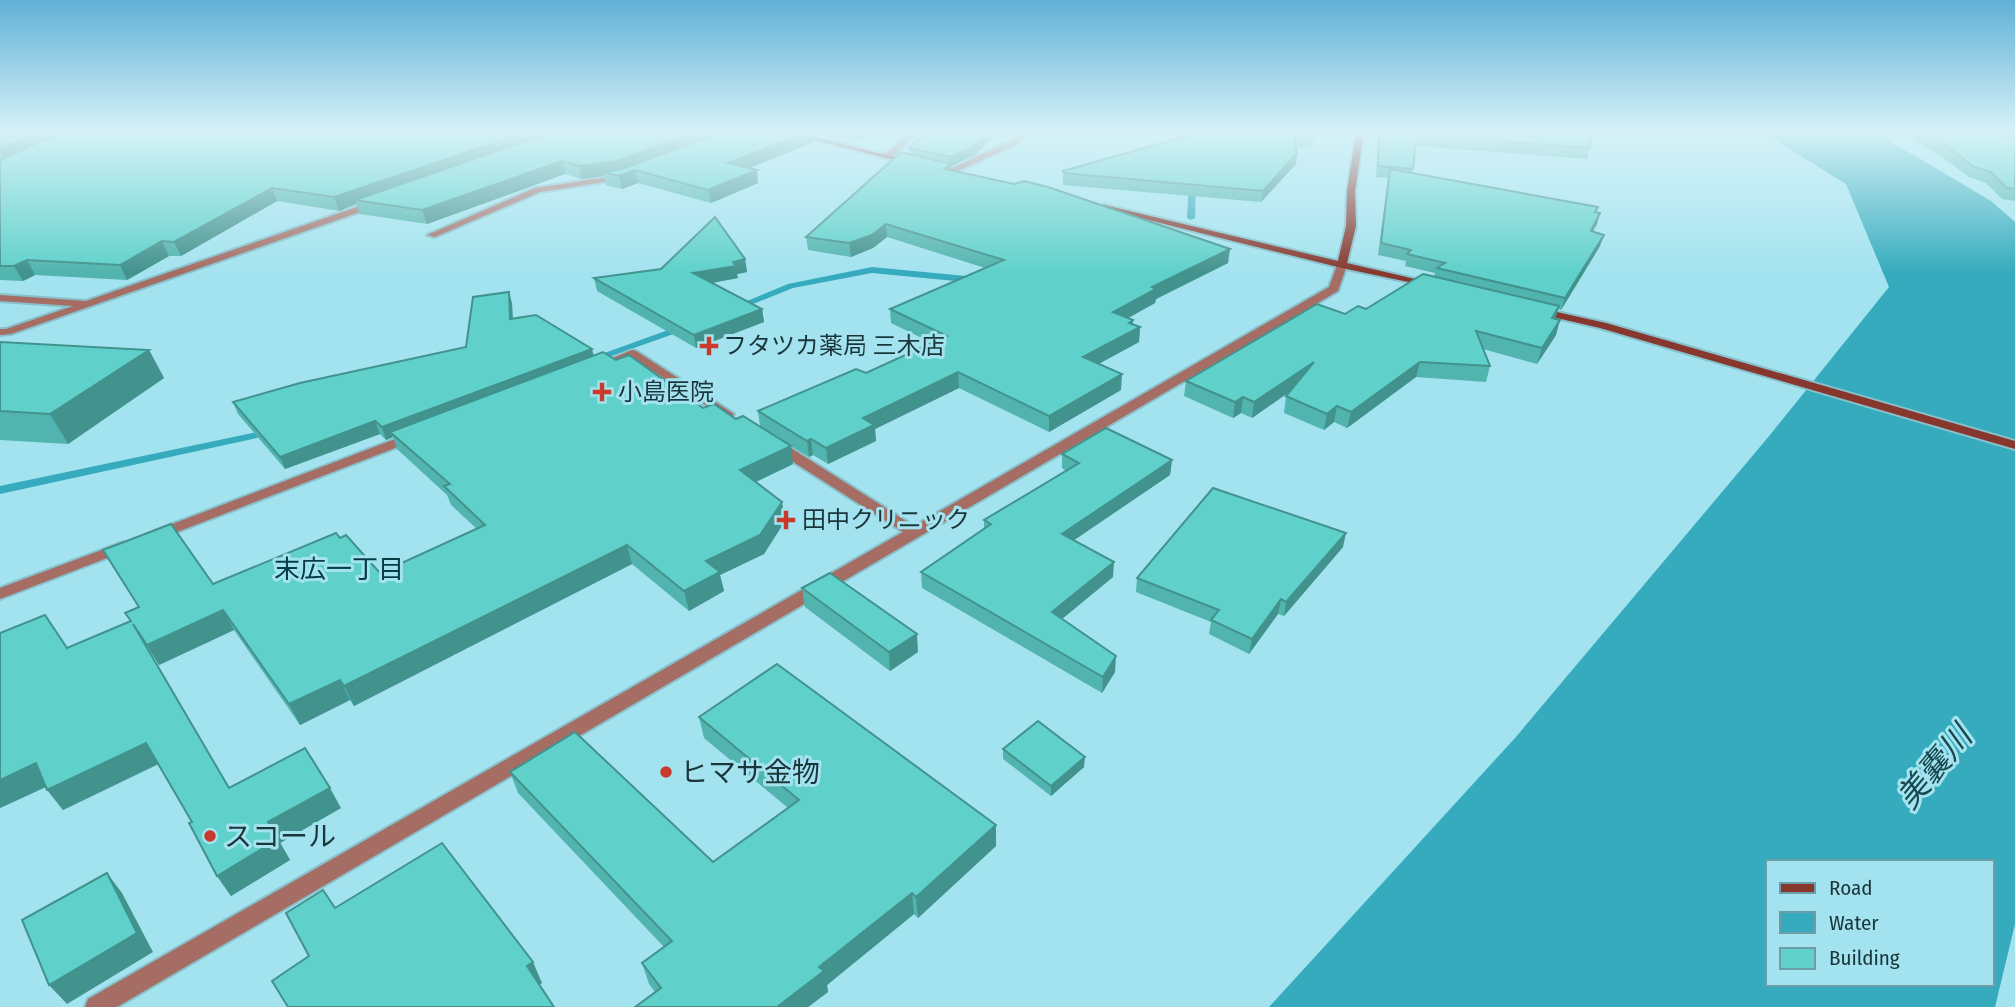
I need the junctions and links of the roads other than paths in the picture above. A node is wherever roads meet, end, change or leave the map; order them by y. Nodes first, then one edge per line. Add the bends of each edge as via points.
1 (600, 179) edge
2 (1353, 179) edge
3 (387, 200) edge
4 (1096, 206) edge
5 (432, 235) dead end
6 (1342, 265) junction
7 (1444, 289) edge
8 (0, 298) edge
9 (90, 303) junction
10 (1523, 307) edge
11 (0, 332) edge
12 (580, 373) edge
13 (738, 421) edge
14 (425, 432) edge
15 (762, 436) edge
16 (2015, 445) edge
17 (915, 533) junction
18 (0, 594) edge
19 (96, 1007) edge

1 - 5 street via 538,190
2 - 6 street via 1351,226
3 - 9 street
4 - 6 street
6 - 7 street
6 - 17 street via 1334,289
8 - 9 street
9 - 11 street
10 - 16 street via 1602,325
12 - 13 street via 632,353
14 - 18 street
15 - 17 street
17 - 19 street

